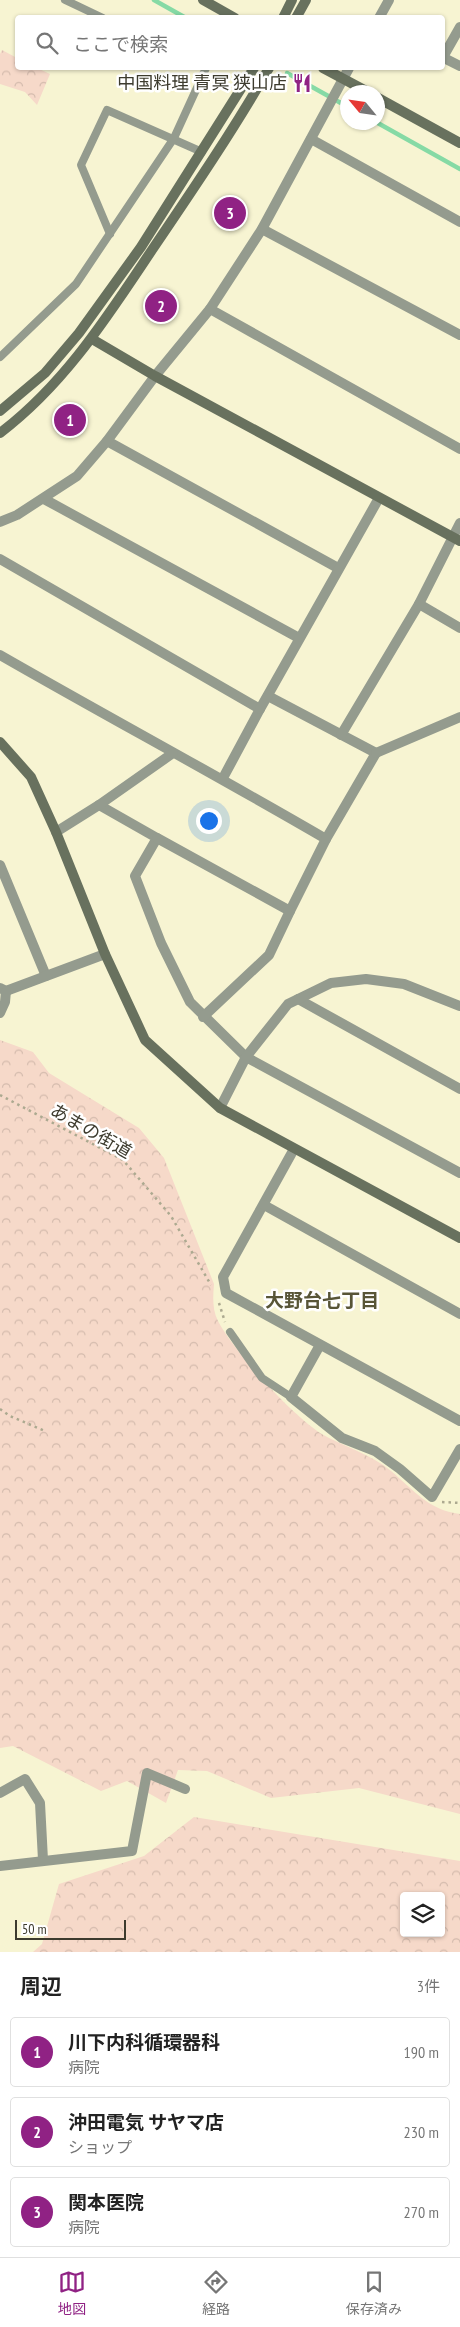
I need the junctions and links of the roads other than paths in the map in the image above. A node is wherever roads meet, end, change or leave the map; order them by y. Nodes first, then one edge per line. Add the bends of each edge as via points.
1 (65, 0) edge
2 (202, 0) edge
3 (292, 0) edge
4 (306, 0) edge
5 (389, 0) edge
6 (97, 15) edge
7 (229, 15) edge
8 (284, 15) edge
9 (298, 15) edge
10 (381, 15) edge
11 (460, 27) edge
12 (445, 53) edge
13 (445, 58) edge
14 (460, 66) edge
15 (205, 70) edge
16 (253, 70) edge
17 (268, 70) edge
18 (327, 70) edge
19 (348, 70) edge
20 (342, 78) junction
21 (355, 85) edge
22 (385, 102) edge
23 (174, 138) junction
24 (311, 139) junction
25 (460, 143) edge
26 (202, 152) junction
27 (460, 222) edge
28 (262, 229) junction
29 (110, 234) junction
30 (210, 309) junction
31 (460, 335) edge
32 (92, 339) junction
33 (0, 357) edge
34 (155, 376) junction
35 (0, 412) edge
36 (0, 433) edge
37 (107, 441) junction
38 (460, 449) edge
39 (379, 498) junction
40 (44, 499) junction
41 (0, 522) edge
42 (460, 523) edge
43 (456, 538) edge
44 (0, 559) edge
45 (338, 568) junction
46 (419, 604) junction
47 (460, 628) edge
48 (299, 638) junction
49 (0, 655) edge
50 (268, 696) junction
51 (260, 710) junction
52 (460, 717) edge
53 (341, 735) junction
54 (0, 742) edge
55 (173, 753) junction
56 (376, 753) junction
57 (223, 778) junction
58 (99, 805) junction
59 (56, 832) junction
60 (157, 838) junction
61 (326, 839) junction
62 (0, 865) edge
63 (5, 889) edge
64 (290, 911) junction
65 (105, 954) junction
66 (46, 976) junction
67 (3, 990) edge
68 (298, 999) junction
69 (460, 1006) edge
70 (0, 1012) edge
71 (203, 1017) junction
72 (246, 1057) junction
73 (460, 1089) edge
74 (220, 1108) junction
75 (294, 1149) junction
76 (460, 1173) edge
77 (264, 1205) junction
78 (460, 1238) edge
79 (460, 1314) edge
80 (230, 1332) road end
81 (320, 1345) junction
82 (291, 1397) junction
83 (460, 1422) edge
84 (460, 1449) edge
85 (185, 1789) dead end
86 (0, 1793) edge
87 (43, 1860) junction
88 (0, 1866) edge

1 - 6 lane
2 - 7 street
3 - 8 street
4 - 9 street
5 - 10 street
11 - 12 street
13 - 14 street
15 - 23 lane
16 - 26 street
17 - 32 street via 187,199
18 - 20 street
19 - 20 street
20 - 21 street
20 - 24 street
22 - 25 street
23 - 26 lane
23 - 29 lane
23 - 29 lane via 107,110 81,165
24 - 27 street
24 - 28 street
26 - 35 street via 79,333 44,373
28 - 30 street
28 - 31 street
29 - 33 lane via 76,284
30 - 34 street
30 - 38 street
32 - 34 street
32 - 36 street via 50,388
34 - 37 street
34 - 39 street
37 - 40 street via 76,476
37 - 45 street
39 - 43 street
39 - 45 street
40 - 41 street
40 - 48 street
42 - 43 street
43 - 46 street
44 - 51 street
45 - 48 street
46 - 47 street
46 - 53 street
48 - 50 street
49 - 55 street
50 - 51 street
50 - 53 street
51 - 57 street
52 - 56 street
53 - 56 street
54 - 59 street via 31,777
55 - 57 street
55 - 58 street
56 - 61 street
57 - 61 street
58 - 59 street
58 - 60 street
59 - 65 street
60 - 64 street
60 - 71 street via 135,876 165,951 190,1002
61 - 64 street
62 - 63 street
63 - 66 street
64 - 71 street via 269,955
65 - 66 street
65 - 74 street via 145,1040
66 - 67 street
67 - 70 street via 5,1002
68 - 69 street via 331,983 366,979 404,984
68 - 72 street via 288,1004
68 - 73 street
71 - 72 street
72 - 74 street
72 - 76 street
74 - 75 street
75 - 77 street
75 - 78 street
77 - 79 street
77 - 81 street via 223,1277 226,1293
80 - 82 lane via 262,1378
81 - 82 street
81 - 83 street
82 - 84 street via 342,1438 375,1451 432,1497
85 - 87 street via 147,1773 132,1851
86 - 87 street via 25,1778 40,1803
87 - 88 street

